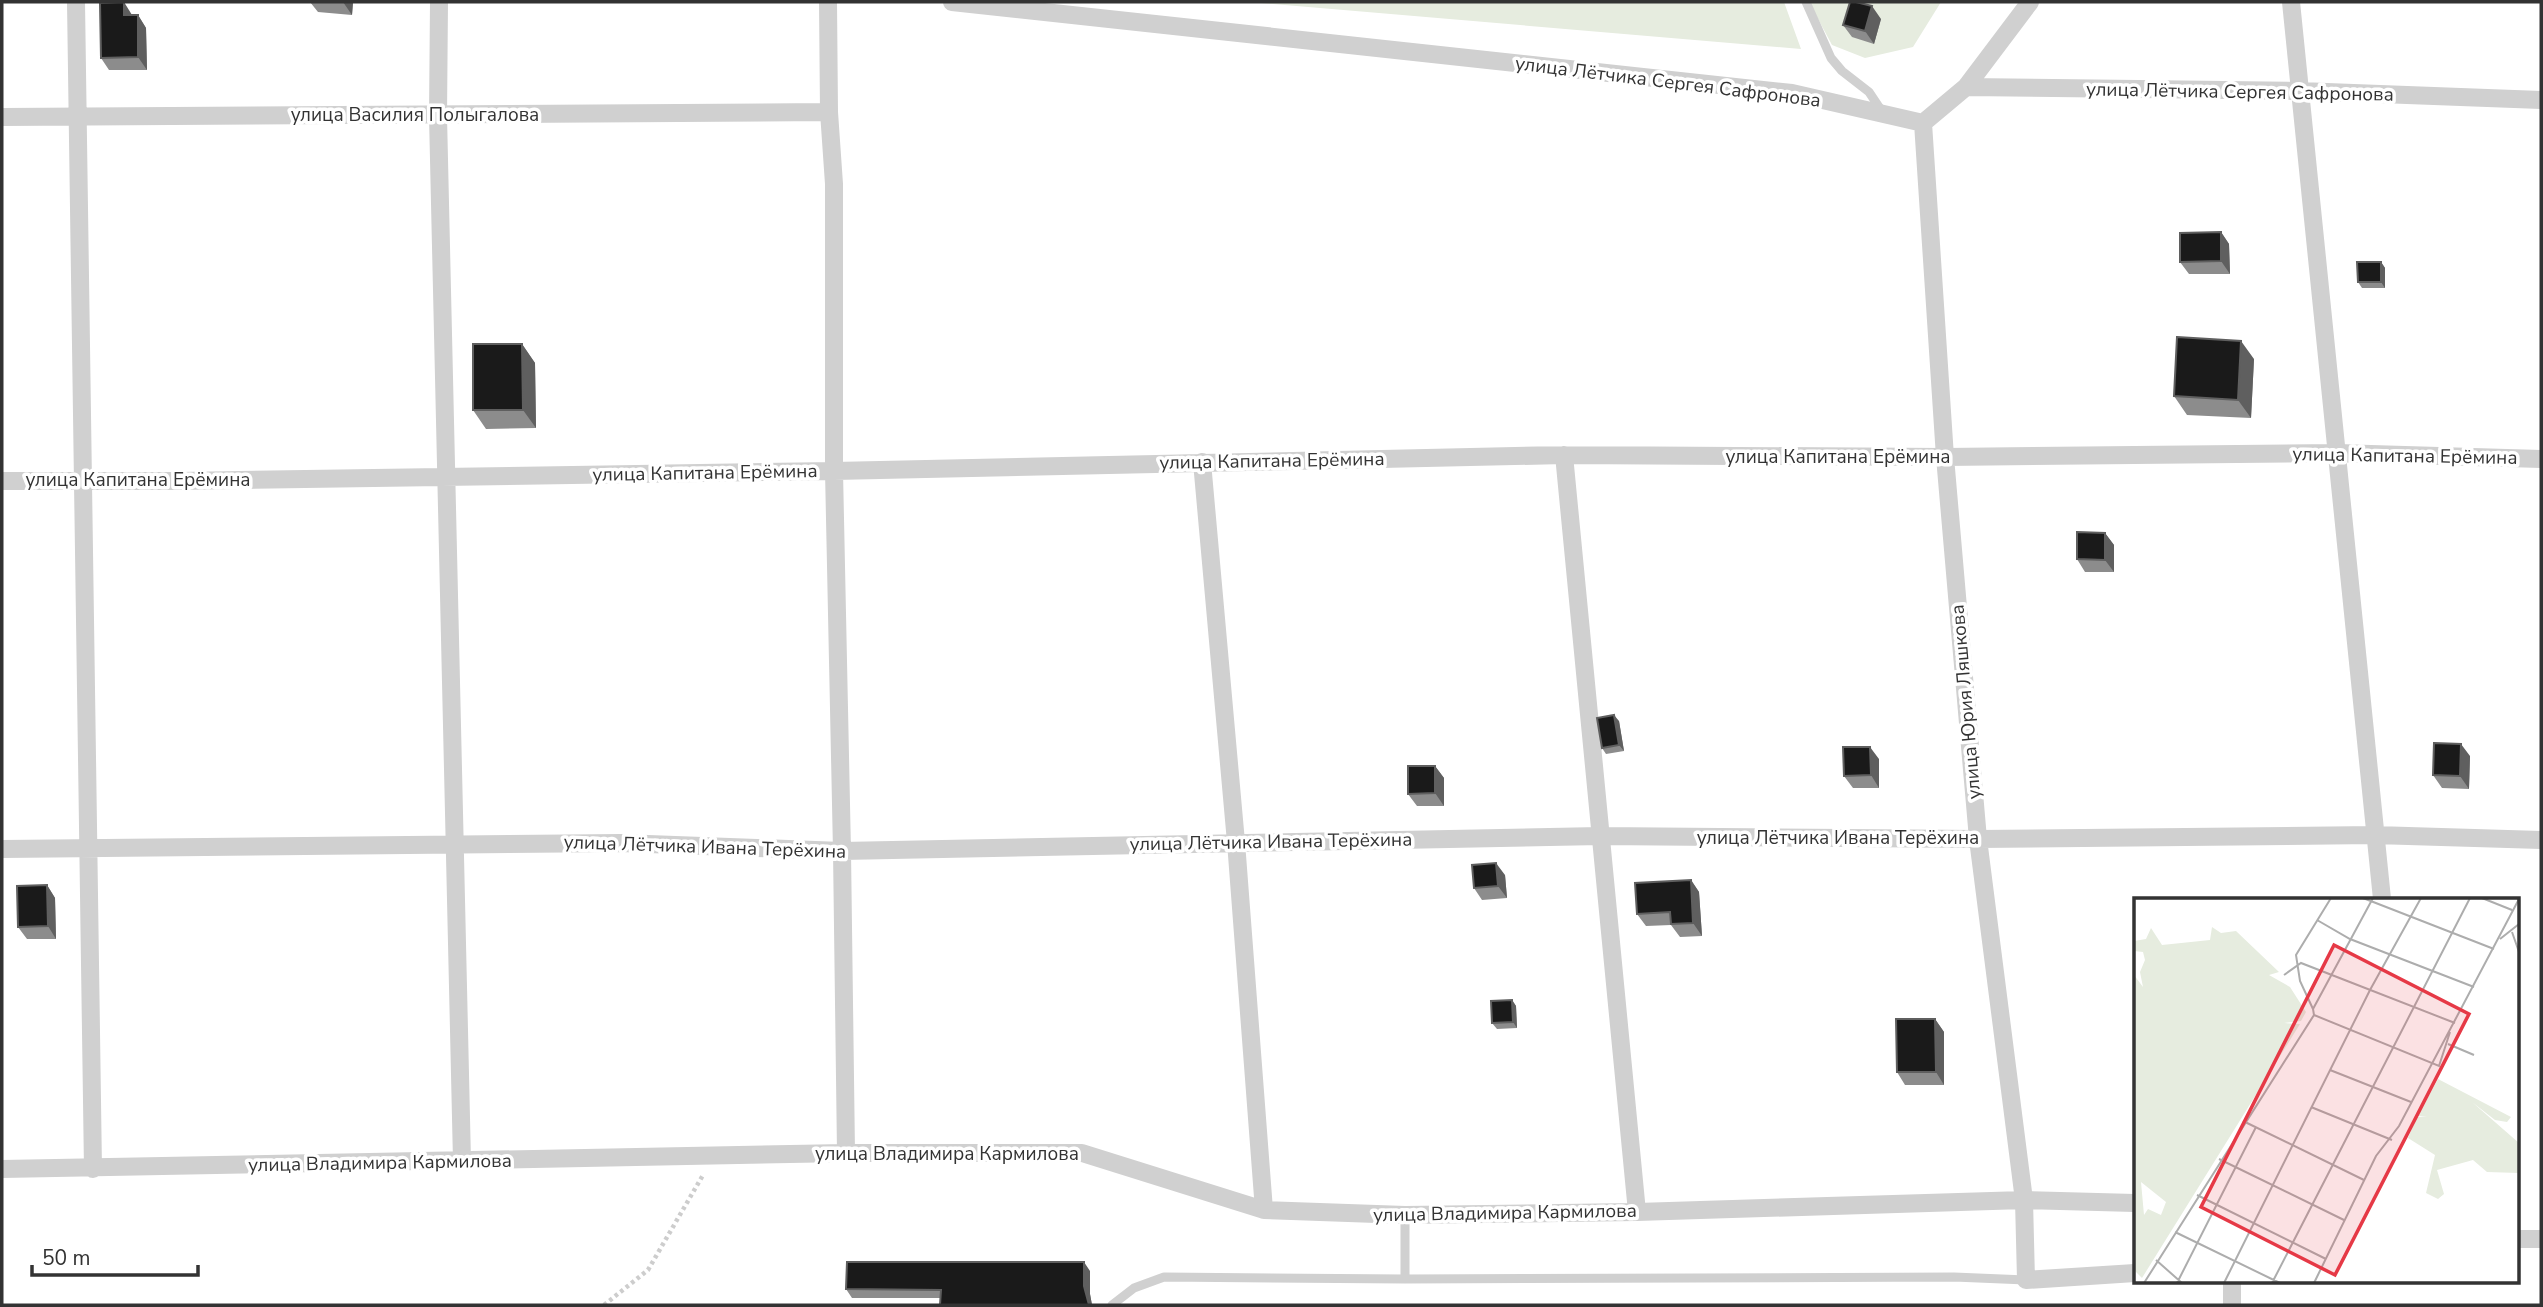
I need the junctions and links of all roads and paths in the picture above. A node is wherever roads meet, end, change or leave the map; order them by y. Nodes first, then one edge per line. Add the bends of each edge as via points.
1 (76, 2) edge
2 (439, 2) edge
3 (828, 2) edge
4 (952, 2) edge
5 (1805, 2) edge
6 (2030, 2) edge
7 (2291, 2) edge
8 (1966, 87) junction
9 (2300, 91) junction
10 (2541, 100) edge
11 (829, 112) junction
12 (1884, 114) junction
13 (438, 116) junction
14 (2, 117) edge
15 (76, 117) junction
16 (1923, 123) junction
17 (2337, 453) junction
18 (1564, 455) junction
19 (1945, 457) junction
20 (2541, 459) edge
21 (1202, 462) junction
22 (834, 471) junction
23 (447, 477) junction
24 (2, 481) edge
25 (82, 481) junction
26 (2375, 835) junction
27 (1600, 836) junction
28 (1978, 839) junction
29 (2541, 840) edge
30 (1236, 842) junction
31 (455, 843) junction
32 (88, 847) junction
33 (2, 849) edge
34 (842, 851) junction
35 (2382, 898) edge
36 (846, 1153) junction
37 (714, 1156) junction
38 (462, 1161) junction
39 (93, 1169) junction
40 (2, 1170) edge
41 (2024, 1200) junction
42 (2134, 1203) edge
43 (1264, 1210) junction
44 (1637, 1212) junction
45 (1405, 1215) junction
46 (2518, 1239) edge
47 (2541, 1240) edge
48 (2134, 1273) edge
49 (1405, 1279) junction
50 (2026, 1280) junction
51 (2232, 1282) edge
52 (604, 1305) edge
53 (1112, 1305) edge
54 (2232, 1305) edge

1 - 15 street
2 - 13 street
3 - 11 street
4 - 12 street, улица Лётчика Сергея Сафронова via 1792,93
5 - 12 lane via 1830,58 1869,92
6 - 8 street
7 - 9 street
8 - 9 street, улица Лётчика Сергея Сафронова
8 - 16 street
9 - 10 street, улица Лётчика Сергея Сафронова
9 - 17 street
11 - 13 street, улица Василия Полыгалова
11 - 22 street via 834,184
12 - 16 street, улица Лётчика Сергея Сафронова
13 - 15 street, улица Василия Полыгалова
13 - 23 street
14 - 15 street, улица Василия Полыгалова
15 - 25 street
16 - 19 street, улица Юрия Ляшкова
17 - 19 street, улица Капитана Ерёмина
17 - 20 street, улица Капитана Ерёмина
17 - 26 street
18 - 19 street, улица Капитана Ерёмина
18 - 21 street, улица Капитана Ерёмина
18 - 27 street
19 - 28 street, улица Юрия Ляшкова
21 - 22 street, улица Капитана Ерёмина
21 - 30 street
22 - 23 street, улица Капитана Ерёмина
22 - 34 street
23 - 25 street, улица Капитана Ерёмина
23 - 31 street
24 - 25 street, улица Капитана Ерёмина
25 - 32 street
26 - 28 street, улица Лётчика Ивана Терёхина
26 - 29 street, улица Лётчика Ивана Терёхина
26 - 35 street
27 - 28 street, улица Лётчика Ивана Терёхина
27 - 30 street, улица Лётчика Ивана Терёхина
27 - 44 street
28 - 41 street, улица Юрия Ляшкова
30 - 34 street, улица Лётчика Ивана Терёхина
30 - 43 street
31 - 32 street, улица Лётчика Ивана Терёхина
31 - 34 street, улица Лётчика Ивана Терёхина
31 - 38 street
32 - 33 street, улица Лётчика Ивана Терёхина
32 - 39 street
34 - 36 street
36 - 37 street, улица Владимира Кармилова
36 - 43 street, улица Владимира Кармилова via 1082,1153
37 - 38 street, улица Владимира Кармилова
37 - 52 path via 648,1270
38 - 39 street, улица Владимира Кармилова
39 - 40 street, улица Владимира Кармилова
41 - 42 street, улица Владимира Кармилова
41 - 44 street, улица Владимира Кармилова
41 - 50 street, улица Юрия Ляшкова
43 - 45 street, улица Владимира Кармилова
44 - 45 street, улица Владимира Кармилова
45 - 49 lane
46 - 47 street
48 - 50 street
49 - 50 lane
49 - 53 lane via 1164,1277 1134,1288
51 - 54 street

